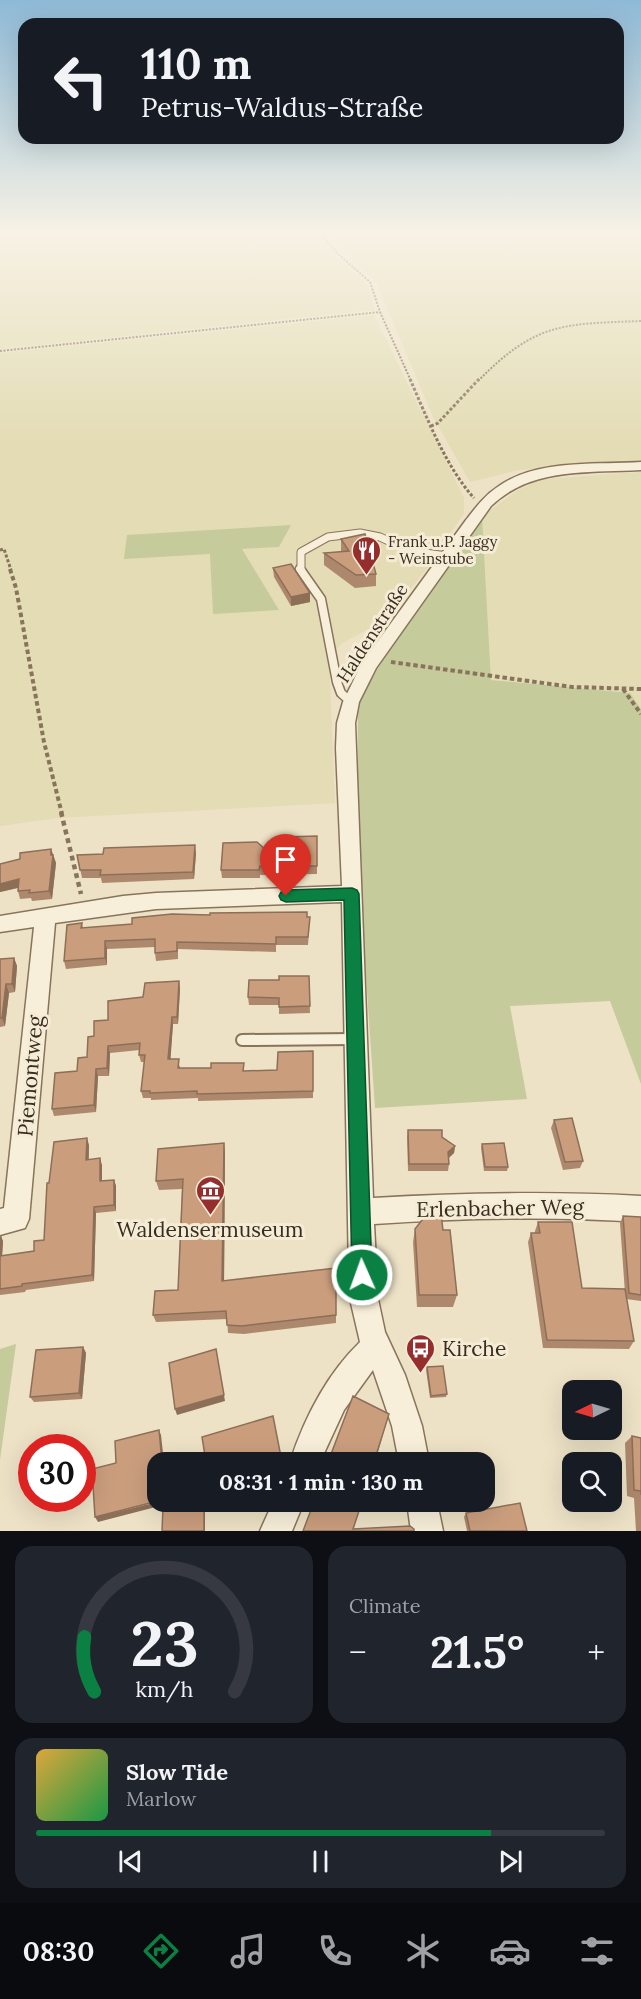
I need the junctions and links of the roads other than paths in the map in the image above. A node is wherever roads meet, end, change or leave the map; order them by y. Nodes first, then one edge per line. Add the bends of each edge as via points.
1 (641, 466) edge
2 (447, 556) junction
3 (351, 702) junction
4 (352, 894) junction
5 (45, 916) junction
6 (0, 924) edge
7 (354, 1039) junction
8 (242, 1040) dead end
9 (641, 1209) edge
10 (359, 1212) junction
11 (0, 1222) edge
12 (376, 1347) junction
13 (309, 1452) edge
14 (412, 1452) edge
15 (285, 1512) edge
16 (424, 1512) edge
17 (276, 1531) edge
18 (427, 1531) edge

1 - 2 street, Haldenstraße via 526,478 499,491
2 - 3 street, Haldenstraße via 358,684
2 - 3 lane via 409,551 364,534 331,536 301,552 300,568 321,599 340,693
3 - 4 street, Haldenstraße via 345,748
4 - 5 street via 156,901
4 - 7 street, Haldenstraße
5 - 6 street
5 - 11 street, Piemontweg via 16,1219
7 - 8 lane
7 - 10 street, Haldenstraße
9 - 10 street, Erlenbacher Weg via 471,1204
10 - 12 street, Haldenstraße via 364,1299
12 - 13 street via 342,1382
12 - 14 street, Haldenstraße via 391,1374
15 - 17 street
16 - 18 street

